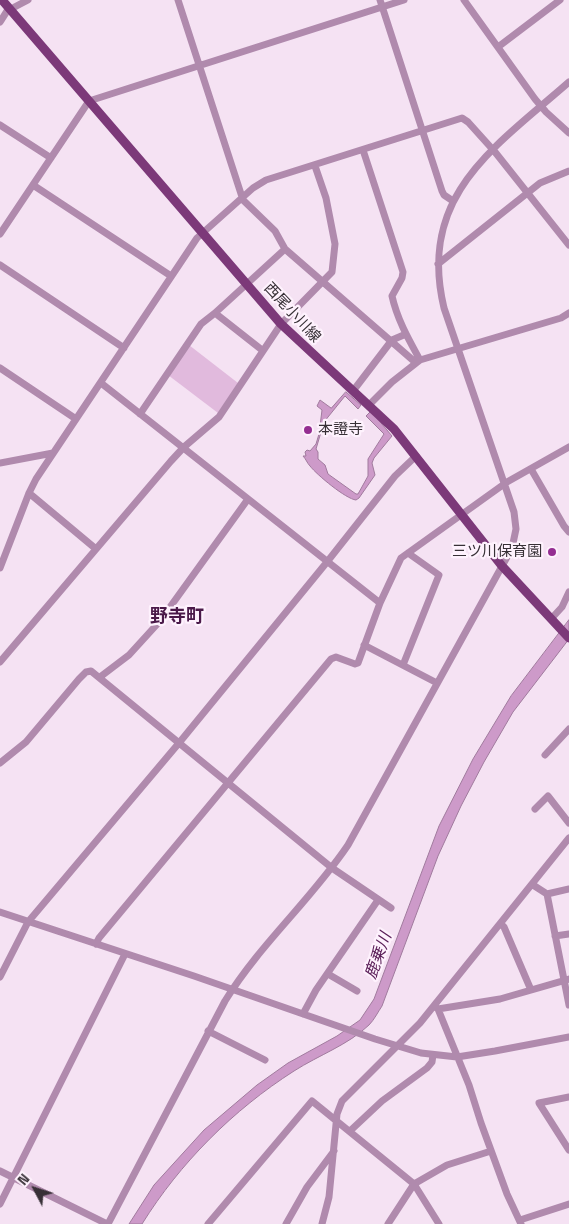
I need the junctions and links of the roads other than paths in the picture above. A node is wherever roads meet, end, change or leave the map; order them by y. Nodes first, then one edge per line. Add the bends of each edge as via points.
1 (2, 0) edge
2 (28, 0) edge
3 (178, 0) edge
4 (404, 0) edge
5 (464, 0) edge
6 (560, 0) edge
7 (381, 4) edge
8 (10, 10) junction
9 (0, 22) edge
10 (498, 47) junction
11 (198, 65) junction
12 (569, 82) edge
13 (89, 101) junction
14 (541, 107) junction
15 (0, 125) edge
16 (422, 131) junction
17 (569, 134) edge
18 (363, 150) junction
19 (492, 150) junction
20 (51, 158) junction
21 (315, 166) junction
22 (569, 171) edge
23 (33, 185) junction
24 (528, 192) junction
25 (242, 198) junction
26 (453, 201) junction
27 (202, 232) junction
28 (0, 234) edge
29 (569, 245) edge
30 (285, 249) junction
31 (438, 264) junction
32 (0, 265) edge
33 (171, 276) junction
34 (324, 282) junction
35 (246, 284) junction
36 (215, 313) junction
37 (569, 313) edge
38 (281, 324) junction
39 (406, 334) junction
40 (392, 340) junction
41 (124, 348) junction
42 (458, 349) junction
43 (262, 350) junction
44 (418, 361) junction
45 (0, 368) edge
46 (101, 382) junction
47 (353, 391) junction
48 (369, 405) junction
49 (140, 414) junction
50 (76, 419) junction
51 (184, 447) junction
52 (569, 447) edge
53 (53, 453) junction
54 (416, 456) junction
55 (0, 462) edge
56 (531, 469) junction
57 (503, 484) junction
58 (29, 493) junction
59 (248, 499) junction
60 (461, 515) junction
61 (569, 532) edge
62 (96, 549) junction
63 (408, 552) junction
64 (327, 562) junction
65 (502, 566) junction
66 (0, 568) edge
67 (569, 592) edge
68 (380, 603) junction
69 (552, 620) junction
70 (569, 638) edge
71 (364, 645) junction
72 (0, 662) edge
73 (403, 665) junction
74 (100, 677) junction
75 (437, 683) junction
76 (569, 729) edge
77 (178, 743) junction
78 (545, 754) dead end
79 (0, 763) edge
80 (229, 784) junction
81 (535, 809) dead end
82 (569, 823) edge
83 (569, 838) edge
84 (332, 868) junction
85 (533, 885) junction
86 (569, 889) edge
87 (547, 894) junction
88 (378, 900) junction
89 (391, 908) dead end
90 (0, 912) edge
91 (28, 922) junction
92 (501, 924) junction
93 (569, 934) edge
94 (555, 936) junction
95 (96, 944) junction
96 (125, 954) junction
97 (328, 974) junction
98 (0, 977) edge
99 (567, 980) edge
100 (232, 990) junction
101 (531, 990) junction
102 (357, 991) dead end
103 (569, 1005) edge
104 (436, 1008) junction
105 (303, 1014) junction
106 (208, 1031) junction
107 (569, 1037) edge
108 (398, 1046) junction
109 (433, 1055) junction
110 (457, 1057) junction
111 (265, 1060) dead end
112 (569, 1097) edge
113 (336, 1119) junction
114 (350, 1131) junction
115 (569, 1150) edge
116 (334, 1151) junction
117 (491, 1151) junction
118 (0, 1171) edge
119 (13, 1177) junction
120 (414, 1184) junction
121 (0, 1204) edge
122 (569, 1204) edge
123 (521, 1222) edge
124 (107, 1224) edge
125 (208, 1224) edge
126 (286, 1224) edge
127 (322, 1224) edge
128 (388, 1224) edge
129 (439, 1224) edge

1 - 8 main road, 西尾小川線
2 - 8 street
3 - 11 street
4 - 7 street
5 - 10 street
6 - 10 street
7 - 11 street
7 - 16 street
8 - 9 street
8 - 13 main road, 西尾小川線
10 - 14 street
11 - 13 street
11 - 25 street
12 - 14 street
13 - 20 street
13 - 27 main road, 西尾小川線
14 - 17 street
14 - 19 street
15 - 20 street
16 - 18 street
16 - 19 street via 462,118
16 - 26 street via 442,191
18 - 21 street
18 - 39 street via 403,272 392,296
19 - 24 street
19 - 26 street via 467,178
20 - 23 street
21 - 25 street via 261,182
21 - 34 street via 326,198 335,244 332,272
22 - 24 street via 540,183
23 - 28 street
23 - 33 street
24 - 29 street
24 - 31 street
25 - 27 street
25 - 30 street via 275,231
26 - 31 street via 441,237
27 - 33 street
27 - 35 main road, 西尾小川線
30 - 34 street
30 - 35 street
31 - 42 street via 440,292
32 - 41 street
33 - 41 street
34 - 38 street
34 - 40 street
35 - 36 street
35 - 38 main road, 西尾小川線
36 - 43 street
36 - 49 street via 200,324
37 - 42 street
38 - 43 street
38 - 47 main road, 西尾小川線
39 - 40 street
39 - 44 street
40 - 44 street
40 - 47 street
41 - 46 street
42 - 44 street
42 - 57 street
43 - 51 street via 219,417
44 - 48 street
45 - 50 street
46 - 49 street
46 - 50 street
47 - 48 main road, 西尾小川線
48 - 54 main road, 西尾小川線
49 - 51 street
50 - 53 street
51 - 59 street
51 - 62 street
52 - 56 street
53 - 55 street
53 - 58 street
54 - 60 main road, 西尾小川線
54 - 64 street via 395,476
56 - 57 street
56 - 61 street
57 - 60 street
57 - 65 street via 512,506 516,529 512,548
58 - 62 street
58 - 66 street
59 - 64 street
59 - 74 street via 160,621 129,655
60 - 63 street
60 - 65 main road, 西尾小川線
62 - 72 street
63 - 68 street via 400,560
63 - 73 street via 440,575
64 - 68 street
64 - 77 street
65 - 69 main road, 西尾小川線
65 - 75 street
67 - 69 street
68 - 71 street
69 - 70 main road, 西尾小川線
71 - 73 street
71 - 80 street via 357,664 336,657 331,659
73 - 75 street
74 - 77 street
74 - 79 street via 91,671 86,672 26,742
75 - 84 street via 356,832
76 - 78 street
77 - 80 street
77 - 91 street
80 - 84 street
80 - 95 street
81 - 82 street via 548,796
83 - 85 street
84 - 88 street
84 - 100 street
85 - 87 street
85 - 92 street
86 - 87 street
87 - 94 street
88 - 89 street
88 - 97 street
90 - 91 street
91 - 95 street
91 - 98 street
92 - 101 street
92 - 104 street
93 - 94 street
94 - 99 street
95 - 96 street
96 - 100 street
96 - 119 street
97 - 102 street
97 - 105 street
99 - 101 street
99 - 103 street
100 - 105 street
100 - 106 street
101 - 104 street via 492,1000
104 - 108 street
104 - 110 street
105 - 108 street
106 - 111 street
106 - 124 street
107 - 110 street
108 - 109 street
108 - 113 street via 342,1101
109 - 110 street
109 - 114 street via 427,1068 382,1101
110 - 117 street
112 - 115 street via 539,1103
113 - 114 street
113 - 116 street
113 - 125 street via 312,1100
114 - 120 street
116 - 126 street
116 - 127 street via 329,1197
117 - 120 street via 446,1165
117 - 123 street
118 - 119 street
119 - 121 street
119 - 124 street
120 - 128 street
120 - 129 street
122 - 123 street

